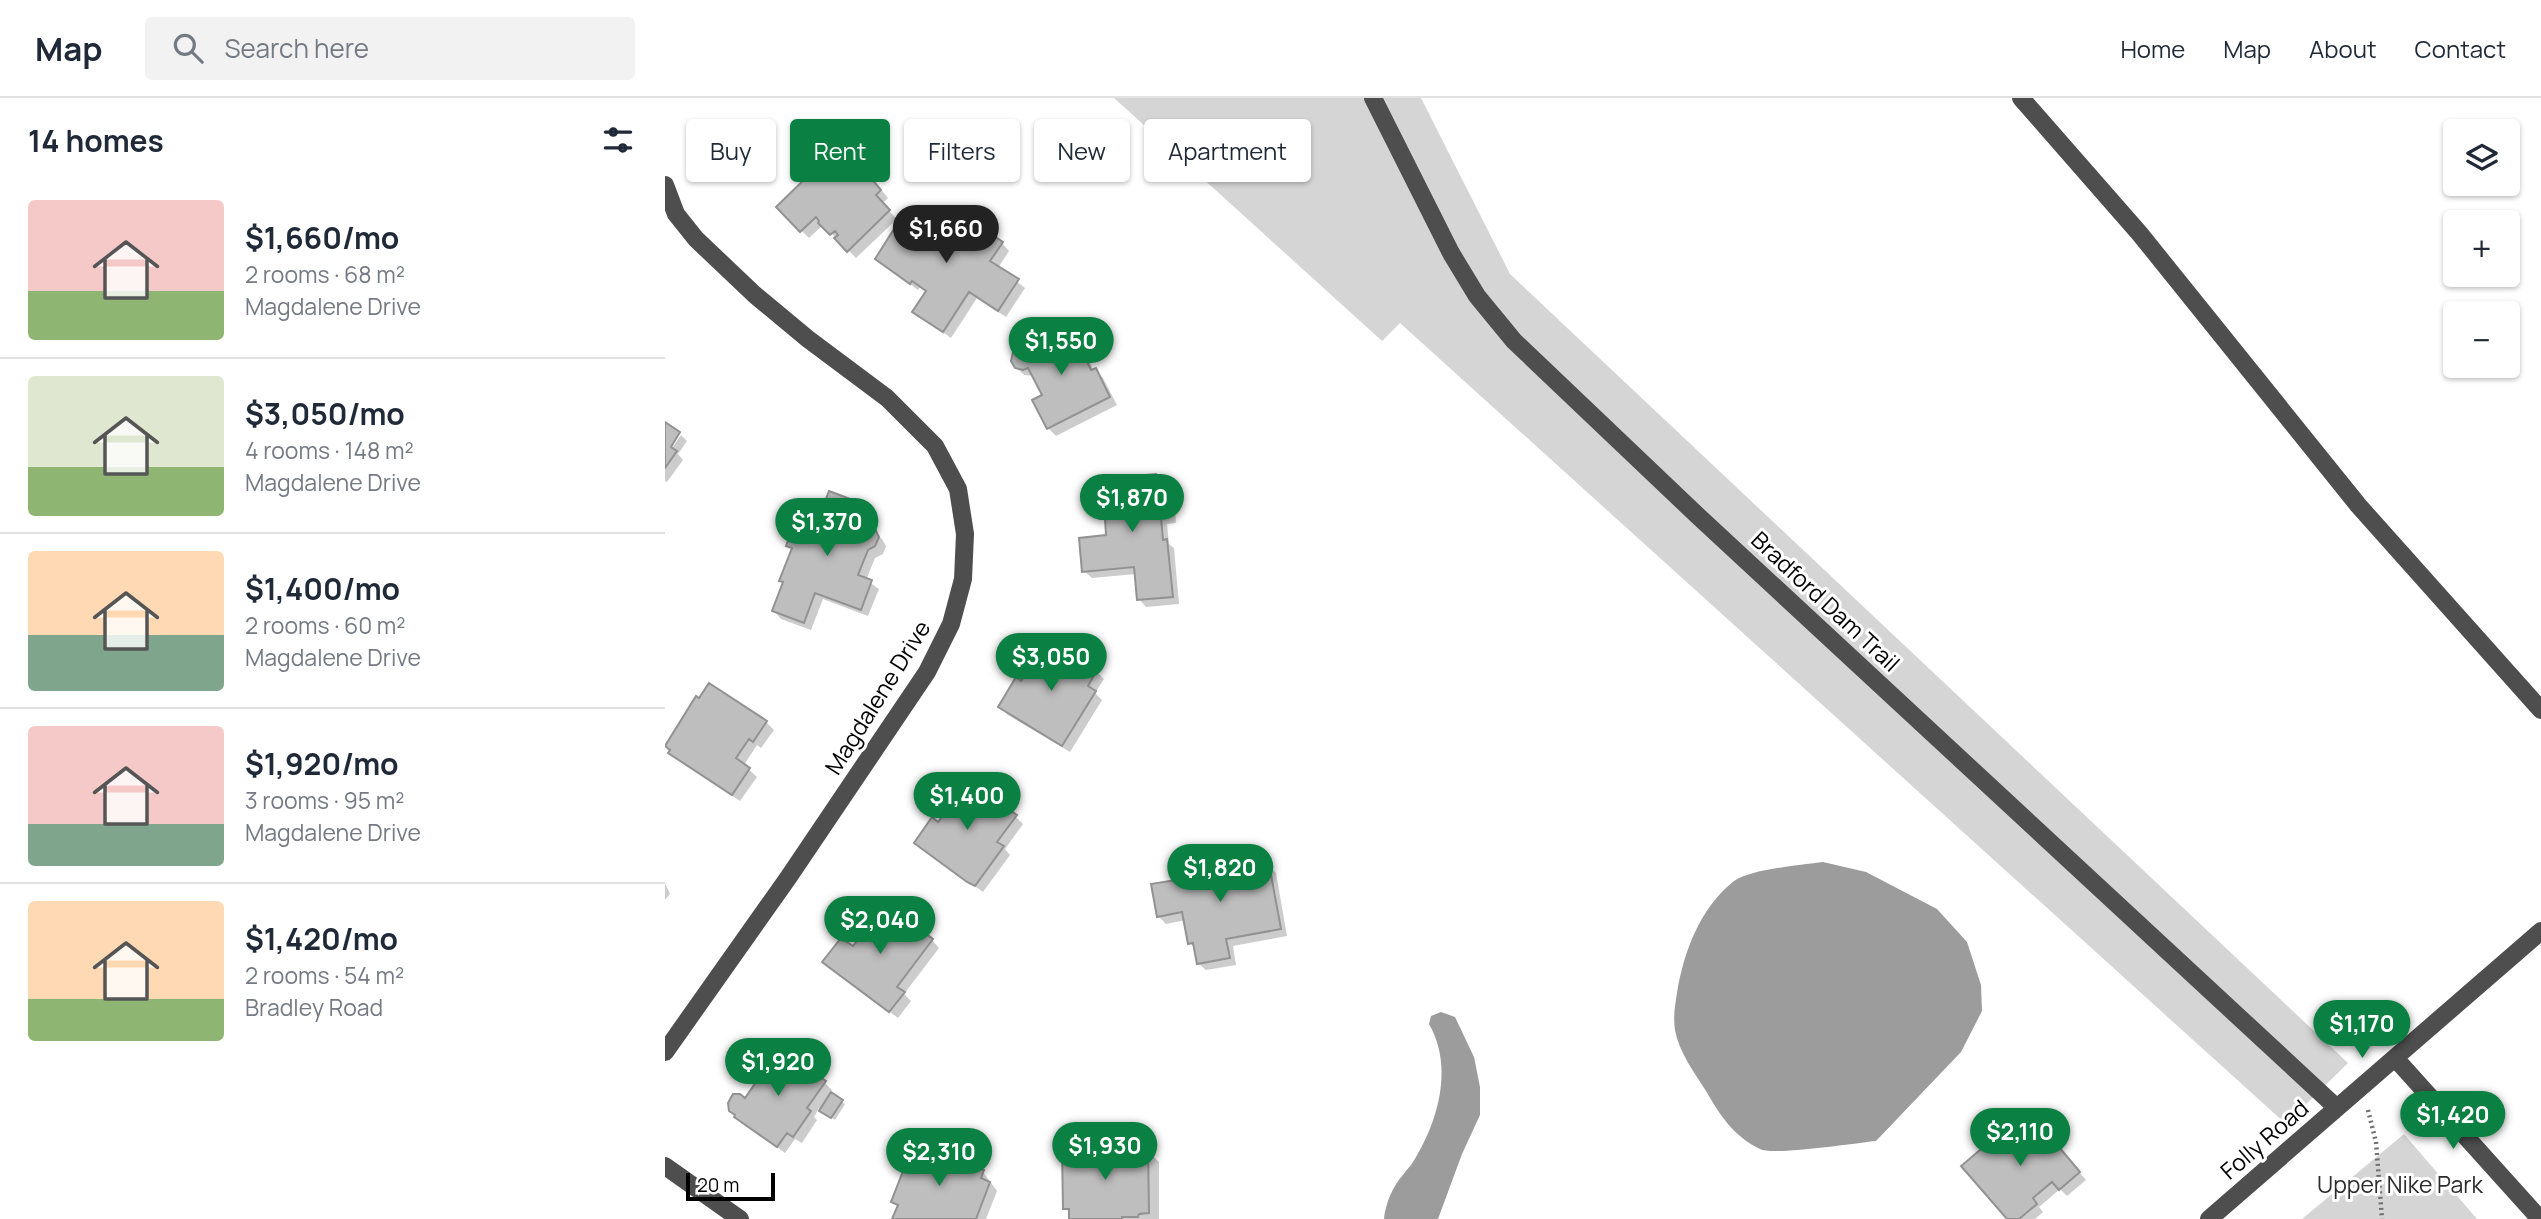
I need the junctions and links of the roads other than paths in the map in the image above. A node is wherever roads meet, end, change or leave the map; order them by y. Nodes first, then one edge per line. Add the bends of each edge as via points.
1 (1373, 98) edge
2 (2021, 98) edge
3 (665, 186) edge
4 (670, 218) edge
5 (2541, 710) edge
6 (2541, 931) edge
7 (665, 1052) edge
8 (2395, 1058) junction
9 (2337, 1108) junction
10 (665, 1166) edge
11 (740, 1219) edge
12 (2209, 1219) edge
13 (2540, 1219) edge

1 - 9 street, Bradford Dam Trail via 1451,253 1477,296 1514,341
2 - 5 street via 2140,234 2358,505
3 - 4 street, Magdalene Drive
4 - 7 street, Magdalene Drive via 808,339 887,398 935,446 958,489 965,534 963,579 951,624 927,671
6 - 8 street, Folly Road
8 - 9 street, Folly Road
8 - 13 street
9 - 12 street, Folly Road
10 - 11 street

